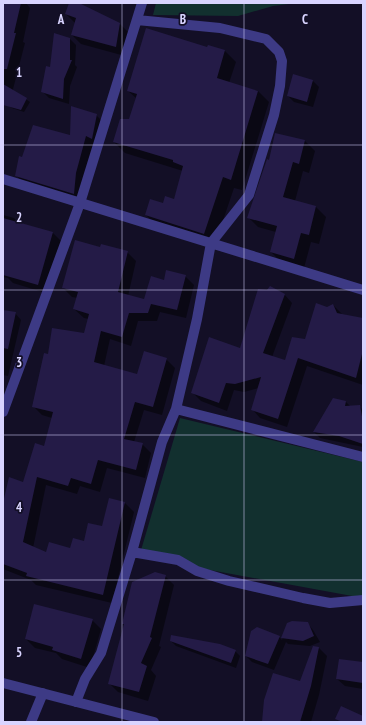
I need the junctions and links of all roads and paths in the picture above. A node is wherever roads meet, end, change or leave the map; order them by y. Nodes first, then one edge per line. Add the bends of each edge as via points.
1 (142, 3) edge
2 (137, 20) junction
3 (4, 178) edge
4 (80, 203) junction
5 (210, 243) junction
6 (363, 290) edge
7 (176, 409) junction
8 (3, 412) edge
9 (363, 457) edge
10 (132, 552) junction
11 (363, 600) edge
12 (3, 683) edge
13 (43, 693) junction
14 (76, 702) junction
15 (31, 722) edge
16 (154, 722) edge

1 - 2 street
2 - 4 street
2 - 5 street via 220,28 266,39 279,52 282,61 274,115 249,194
3 - 4 street
4 - 5 street
4 - 8 street
5 - 6 street
5 - 7 street via 197,320
7 - 9 street
7 - 10 street via 162,442
10 - 11 street via 178,560 197,571 229,581 303,598 330,603
10 - 14 street via 101,653 85,679
12 - 13 street
13 - 14 street
13 - 15 street
14 - 16 street

